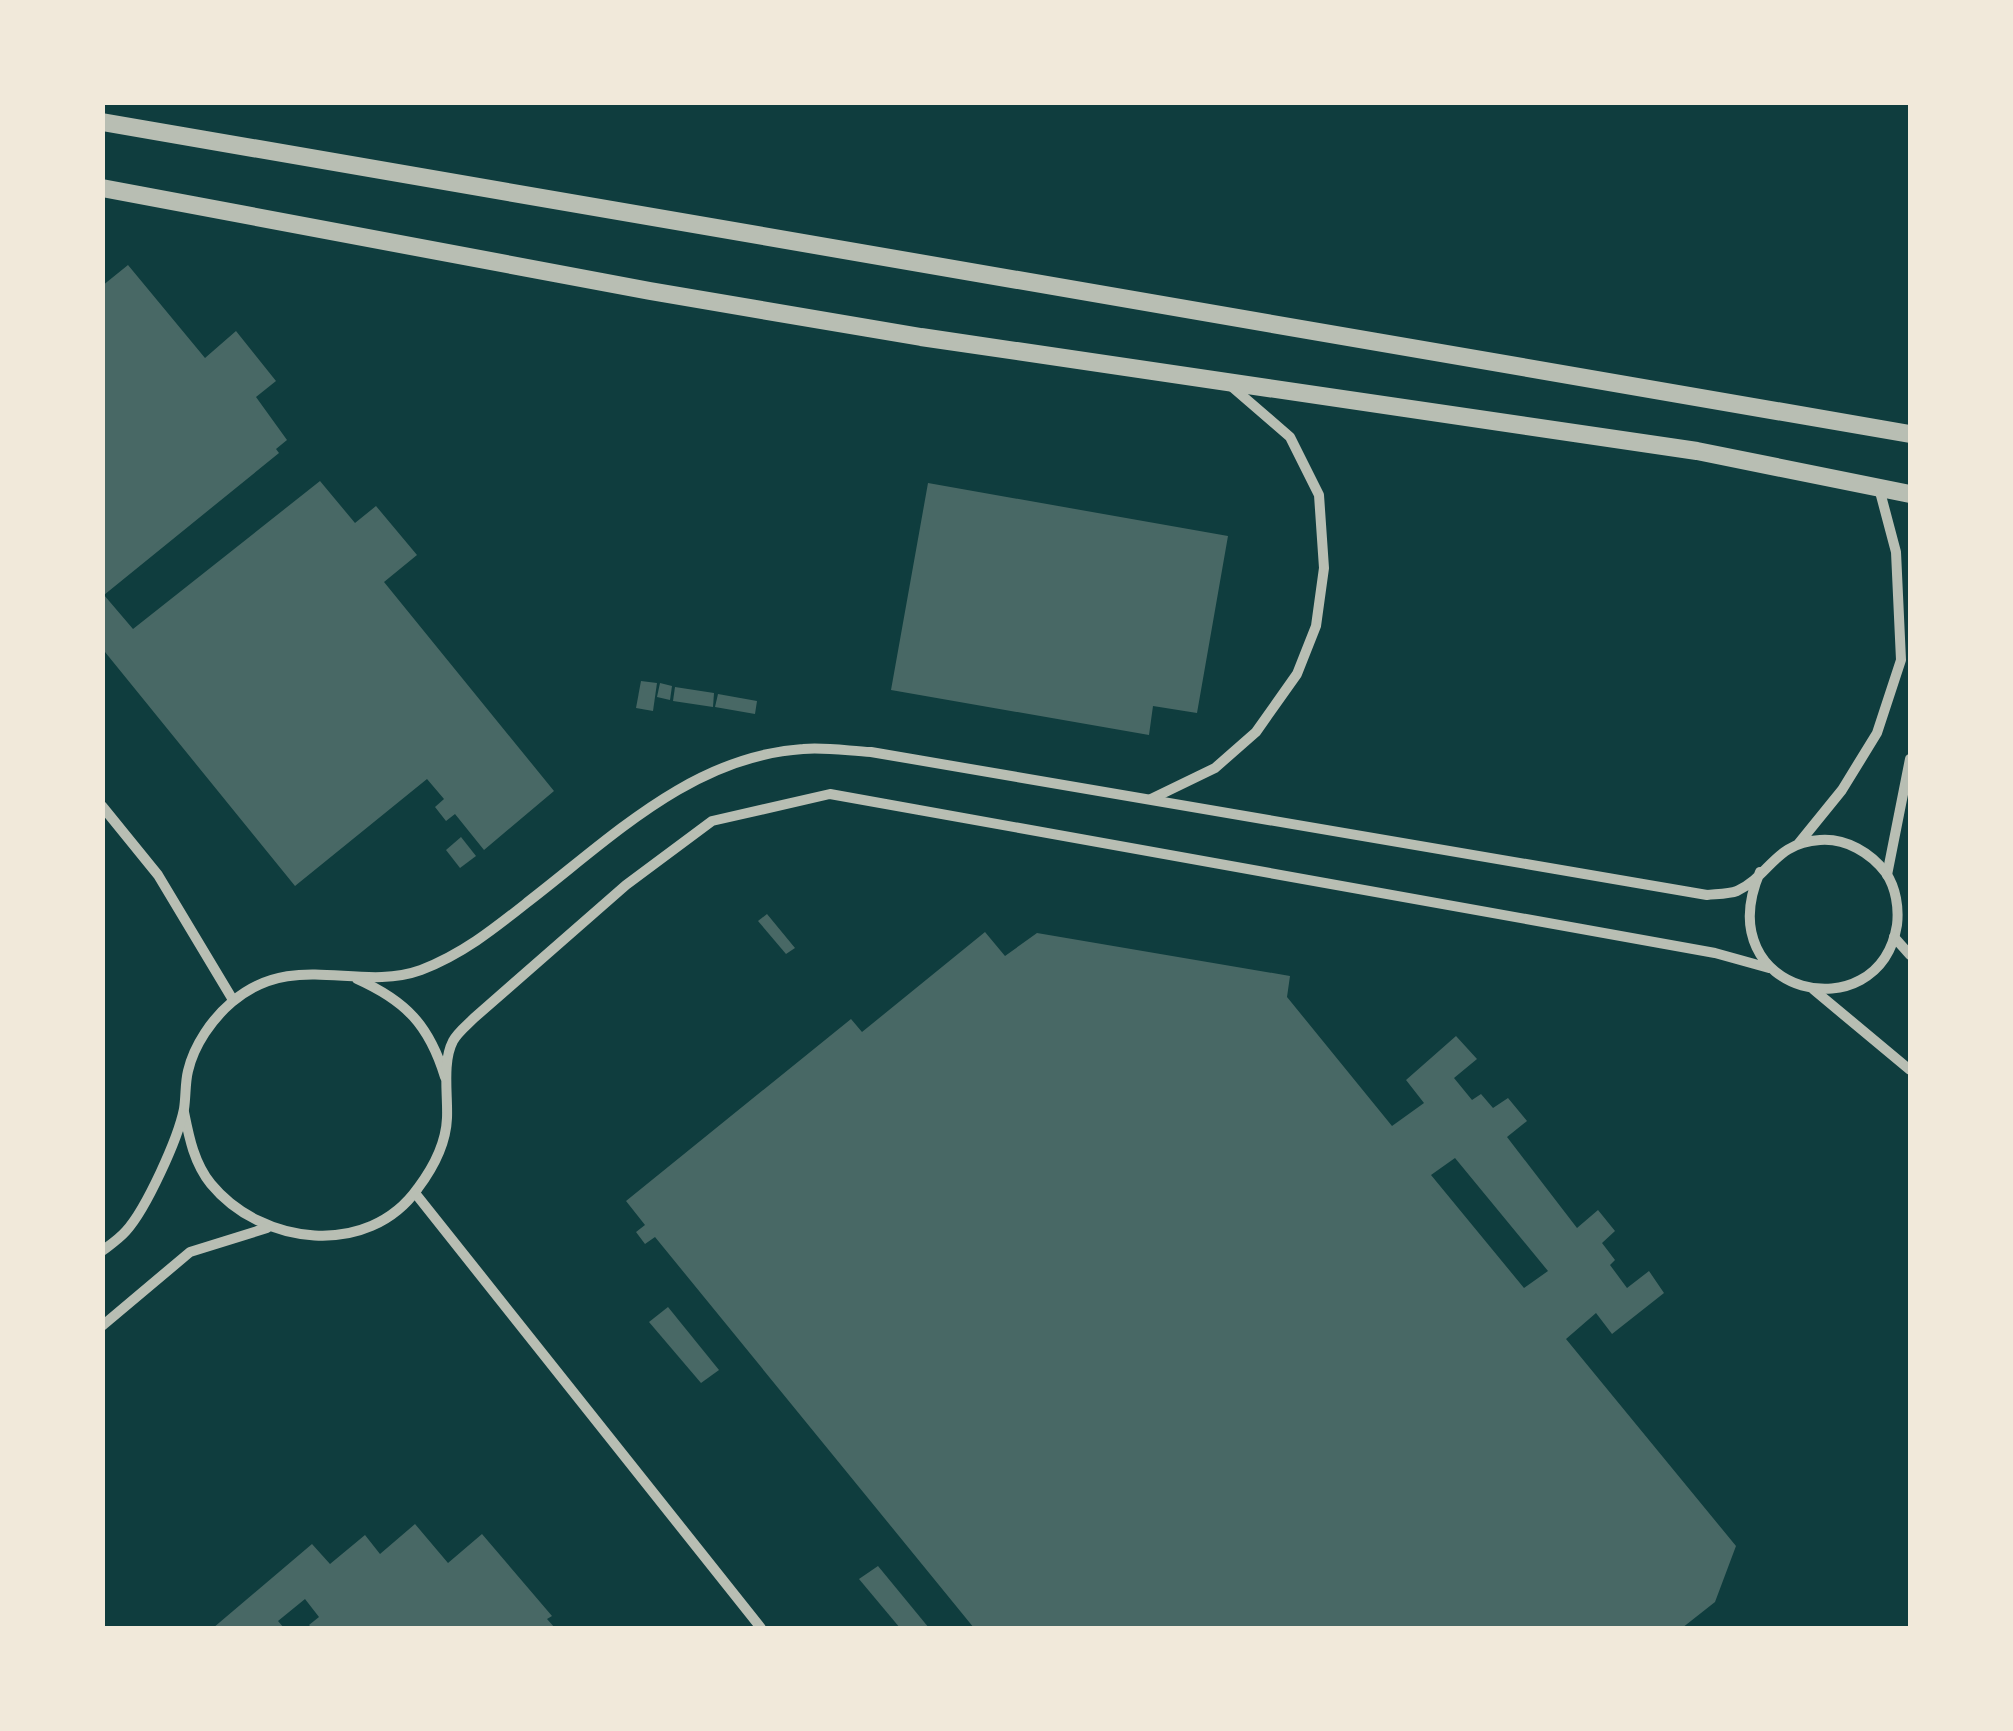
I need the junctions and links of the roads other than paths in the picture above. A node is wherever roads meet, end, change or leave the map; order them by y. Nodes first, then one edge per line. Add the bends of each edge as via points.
1 (102, 122) edge
2 (102, 188) edge
3 (1226, 382) junction
4 (1910, 434) edge
5 (1879, 486) junction
6 (1910, 494) edge
7 (1910, 760) edge
8 (1150, 800) junction
9 (102, 806) edge
10 (1798, 843) junction
11 (1760, 872) junction
12 (1887, 875) junction
13 (1894, 937) junction
14 (1910, 955) edge
15 (1770, 968) junction
16 (356, 978) junction
17 (1814, 989) junction
18 (234, 1000) junction
19 (1910, 1070) edge
20 (446, 1083) junction
21 (184, 1111) junction
22 (415, 1192) junction
23 (268, 1228) junction
24 (102, 1251) edge
25 (102, 1326) edge
26 (761, 1628) edge

1 - 4 street
2 - 3 street via 650,291
3 - 5 street via 1696,451
3 - 8 street via 1290,436 1318,495 1324,568 1316,626 1297,674 1256,732 1215,768
5 - 6 street
5 - 10 street via 1896,552 1901,660 1877,733
7 - 12 street
8 - 11 street via 1706,894 1736,891
8 - 16 street via 871,752 802,749 754,759 708,771 658,801 467,949 417,971
9 - 18 street via 158,875
10 - 11 street
10 - 12 street via 1848,844
11 - 15 street via 1748,922
12 - 13 street via 1896,894
13 - 14 street
13 - 17 street via 1872,972 1834,989
15 - 17 street
15 - 20 street via 830,794 712,821 641,874 474,1018 452,1042
16 - 18 street via 314,972 272,979
16 - 20 street via 416,1018 436,1048
17 - 19 street
18 - 21 street via 205,1031 188,1069
20 - 22 street via 448,1122 436,1160
21 - 23 street via 191,1148 208,1181 234,1208
21 - 24 street via 127,1230
22 - 23 street via 384,1218 347,1234 307,1236
22 - 26 street
23 - 25 street via 190,1252

